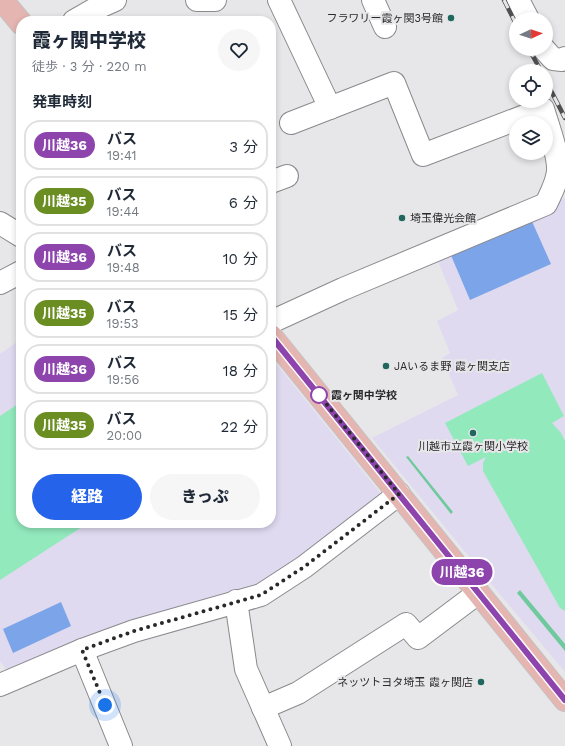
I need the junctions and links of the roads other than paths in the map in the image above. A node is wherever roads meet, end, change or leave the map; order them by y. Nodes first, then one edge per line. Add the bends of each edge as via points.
1 (2, 0) edge
2 (115, 0) edge
3 (197, 0) edge
4 (215, 0) edge
5 (279, 0) edge
6 (373, 0) edge
7 (518, 0) edge
8 (524, 12) edge
9 (16, 16) edge
10 (83, 16) edge
11 (385, 27) dead end
12 (550, 56) edge
13 (565, 58) edge
14 (330, 108) junction
15 (292, 123) dead end
16 (0, 223) edge
17 (16, 233) edge
18 (16, 275) edge
19 (0, 283) edge
20 (276, 320) edge
21 (276, 342) edge
22 (399, 494) junction
23 (478, 593) junction
24 (236, 601) junction
25 (82, 650) junction
26 (0, 685) edge
27 (565, 700) edge
28 (263, 708) junction
29 (121, 746) edge
30 (279, 746) edge

1 - 9 main road
2 - 10 street
3 - 4 street
5 - 14 street
6 - 11 street
7 - 8 street
12 - 13 street via 553,59
14 - 15 street
14 - 20 street via 394,83 423,155 543,109 558,161 556,182 546,204
16 - 17 street
18 - 19 street
21 - 22 main road
22 - 23 main road
22 - 24 street via 283,581 261,595
23 - 27 main road
23 - 28 street via 418,638 406,624 298,694
24 - 25 street via 134,631
24 - 28 street via 246,669
25 - 26 street
25 - 29 street
28 - 30 street

